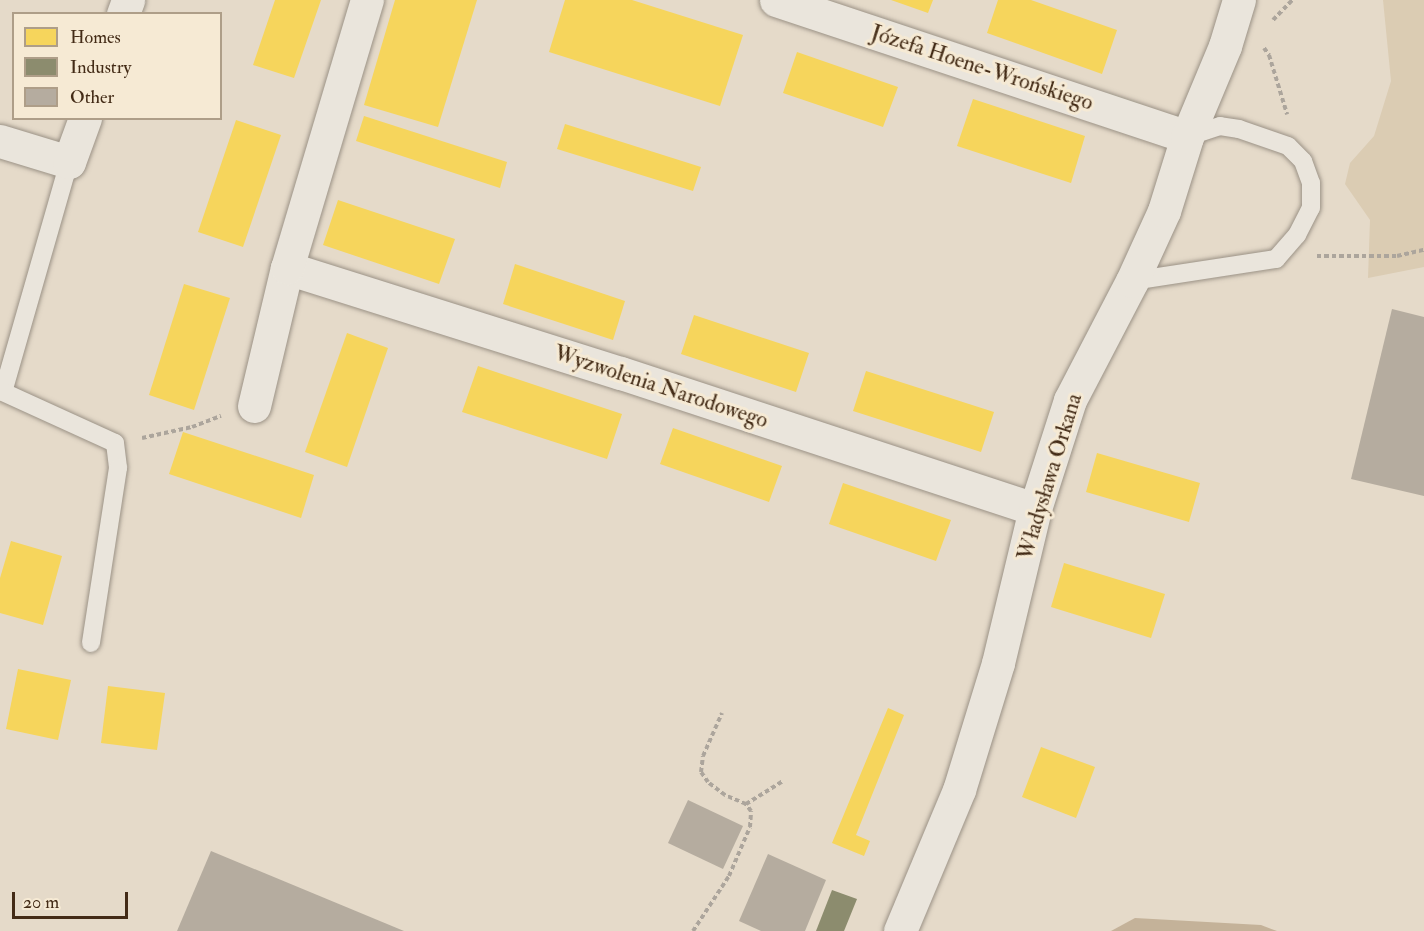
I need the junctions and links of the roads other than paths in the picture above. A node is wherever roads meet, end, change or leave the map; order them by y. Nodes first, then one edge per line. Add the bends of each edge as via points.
1 (367, 0) edge
2 (776, 0) edge
3 (1239, 2) edge
4 (84, 120) edge
5 (1187, 137) junction
6 (0, 141) edge
7 (69, 162) junction
8 (287, 268) junction
9 (1132, 281) junction
10 (254, 406) road end
11 (1035, 509) junction
12 (91, 643) dead end
13 (900, 931) edge

1 - 8 street
2 - 5 street, Józefa Hoene-Wrońskiego
3 - 5 street, Władysława Orkana
4 - 7 street
5 - 9 street, Władysława Orkana via 1164,211
5 - 9 lane via 1220,126 1288,146 1303,161 1311,183 1311,208 1297,235 1276,259
6 - 7 street
7 - 12 lane via 3,392 115,443 118,468
8 - 10 street
8 - 11 street, Wyzwolenia Narodowego
9 - 11 street, Władysława Orkana via 1071,400
11 - 13 street, Władysława Orkana via 998,663 959,789

